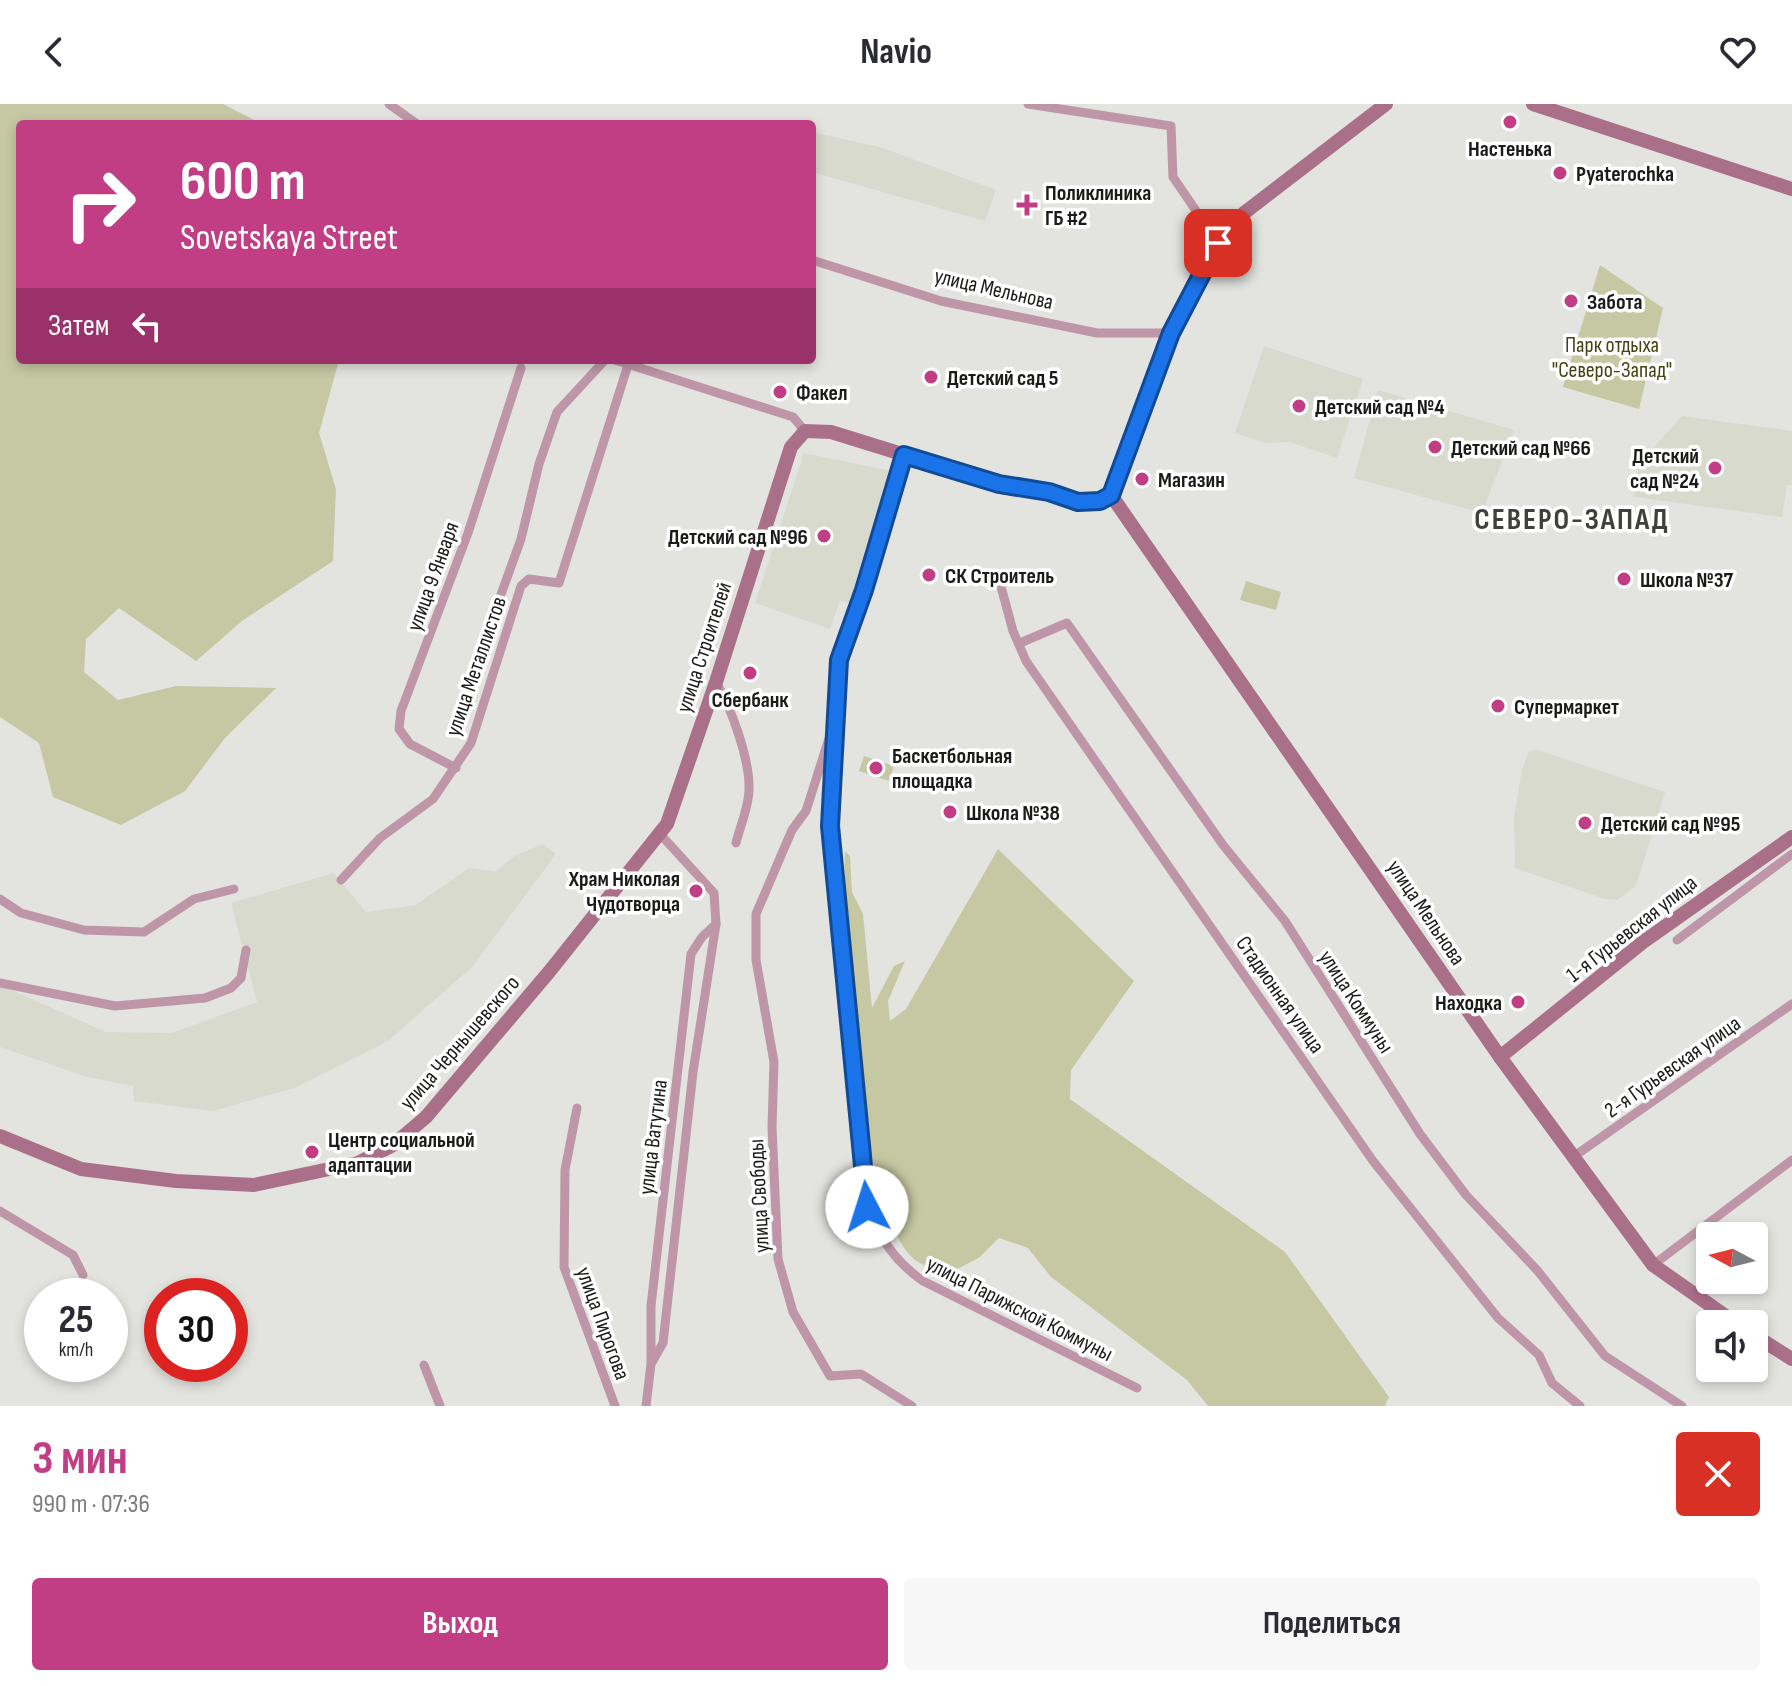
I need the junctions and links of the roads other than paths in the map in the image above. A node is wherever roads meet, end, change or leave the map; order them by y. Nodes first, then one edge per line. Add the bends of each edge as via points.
1 (389, 104) edge
2 (1028, 104) edge
3 (1386, 104) edge
4 (1533, 104) edge
5 (1076, 108) edge
6 (411, 120) edge
7 (1792, 189) edge
8 (1218, 243) junction
9 (816, 261) edge
10 (1171, 333) junction
11 (601, 364) edge
12 (628, 365) joint
13 (521, 368) dead end
14 (805, 431) junction
15 (904, 455) junction
16 (1111, 495) junction
17 (994, 574) dead end
18 (1020, 643) junction
19 (716, 682) junction
20 (468, 686) dead end
21 (839, 708) junction
22 (456, 768) junction
23 (660, 834) junction
24 (1792, 837) edge
25 (736, 843) dead end
26 (1792, 854) edge
27 (341, 880) dead end
28 (234, 889) dead end
29 (0, 899) edge
30 (716, 924) junction
31 (1677, 940) dead end
32 (246, 950) dead end
33 (0, 983) edge
34 (1792, 1004) edge
35 (1500, 1057) junction
36 (577, 1108) dead end
37 (0, 1136) edge
38 (1573, 1157) junction
39 (1792, 1160) edge
40 (0, 1211) edge
41 (1653, 1265) junction
42 (83, 1275) dead end
43 (1717, 1310) edge
44 (1768, 1344) edge
45 (1792, 1359) edge
46 (651, 1364) junction
47 (424, 1365) dead end
48 (1137, 1388) dead end
49 (440, 1406) edge
50 (615, 1406) edge
51 (646, 1406) edge
52 (912, 1406) edge
53 (1580, 1406) edge
54 (1682, 1406) edge

1 - 6 street
2 - 5 street
3 - 8 main road via 1244,213
4 - 7 main road
5 - 8 street via 1171,126 1173,177
8 - 10 main road
9 - 10 street, улица Мельнова via 941,301 1097,333
10 - 16 main road
11 - 20 street, улица Металлистов via 557,412 521,539
12 - 14 street via 793,417
12 - 22 street, улица Металлистов via 559,583 529,579 521,586 471,743
13 - 22 street, улица 9 Января via 468,533 401,711 399,729 410,744
14 - 15 main road via 831,432
14 - 19 main road, улица Строителей via 791,447
15 - 16 main road via 1078,502
15 - 21 street, улица Парижской Коммуны via 839,660
16 - 35 main road, улица Мельнова
17 - 18 street, Стадионная улица
18 - 53 street, Стадионная улица via 1026,661 1373,1161 1498,1318 1539,1355 1552,1383
18 - 54 street, улица Коммуны via 1067,623 1223,845 1285,921 1420,1134 1466,1195 1537,1270 1605,1356
19 - 23 main road, улица Строителей
19 - 25 street via 749,775
21 - 48 street, улица Парижской Коммуны via 831,840 867,1207 881,1240 923,1281
21 - 52 street, улица Свободы via 806,811 792,830 756,914 756,960 774,1062 778,1259 793,1312 830,1376 861,1374
22 - 27 street, улица Металлистов via 433,799 380,838
23 - 30 street, улица Ватутина via 714,893
23 - 37 main road, улица Чернышевского via 426,1117 393,1145 358,1163 254,1185 176,1181 81,1169
24 - 35 main road, 1-я Гурьевская улица via 1643,942
26 - 31 street
28 - 29 street via 194,899 144,932 84,930 21,913
30 - 46 street, улица Ватутина via 693,1072 663,1343
30 - 46 street, улица Ватутина via 691,954 653,1291
32 - 33 street via 241,978 205,998 115,1006
34 - 38 street, 2-я Гурьевская улица
35 - 38 main road, улица Мельнова
36 - 50 street, улица Пирогова via 565,1170 564,1267
38 - 41 main road, улица Мельнова
39 - 41 street
40 - 42 street via 73,1255
41 - 43 main road, улица Мельнова
44 - 45 main road
46 - 51 street, улица Ватутина
47 - 49 street

